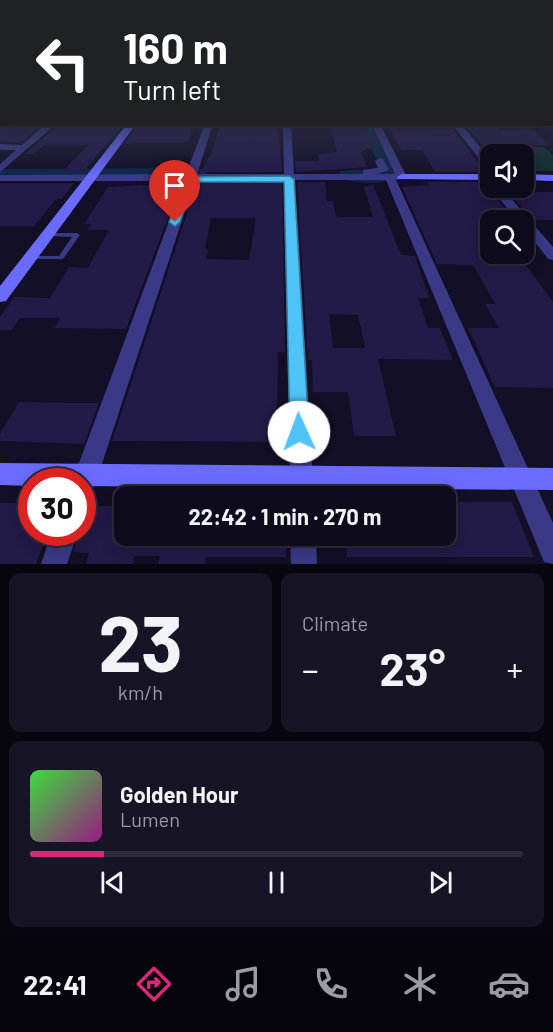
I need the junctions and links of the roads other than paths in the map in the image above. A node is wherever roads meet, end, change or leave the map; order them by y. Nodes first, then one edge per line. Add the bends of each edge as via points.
1 (49, 126) edge
2 (130, 126) edge
3 (208, 126) edge
4 (287, 126) edge
5 (376, 126) edge
6 (458, 126) edge
7 (0, 147) edge
8 (25, 148) junction
9 (480, 153) edge
10 (380, 161) dead end
11 (0, 169) edge
12 (289, 175) junction
13 (94, 176) junction
14 (191, 176) junction
15 (381, 176) junction
16 (534, 177) edge
17 (0, 178) edge
18 (553, 178) edge
19 (480, 180) edge
20 (506, 198) edge
21 (48, 235) junction
22 (553, 256) edge
23 (30, 258) junction
24 (0, 297) edge
25 (88, 468) edge
26 (0, 474) edge
27 (18, 475) edge
28 (96, 479) edge
29 (521, 479) junction
30 (553, 479) edge
31 (302, 486) edge
32 (60, 546) edge
33 (303, 546) edge
34 (553, 553) edge
35 (54, 564) edge
36 (304, 564) edge

1 - 8 street
2 - 13 street
3 - 14 street
4 - 12 street
5 - 15 street
6 - 9 street
7 - 8 street
8 - 11 street
10 - 15 street via 384,170
12 - 14 street
12 - 15 street
12 - 31 street
13 - 14 street
13 - 17 street
13 - 21 street
14 - 25 street
15 - 19 street
15 - 29 street
16 - 18 street
20 - 22 street
21 - 23 street
21 - 23 lane via 77,235 61,258
23 - 24 street
26 - 27 street
28 - 31 street
29 - 30 street
29 - 31 street
29 - 34 street
32 - 35 street
33 - 36 street

